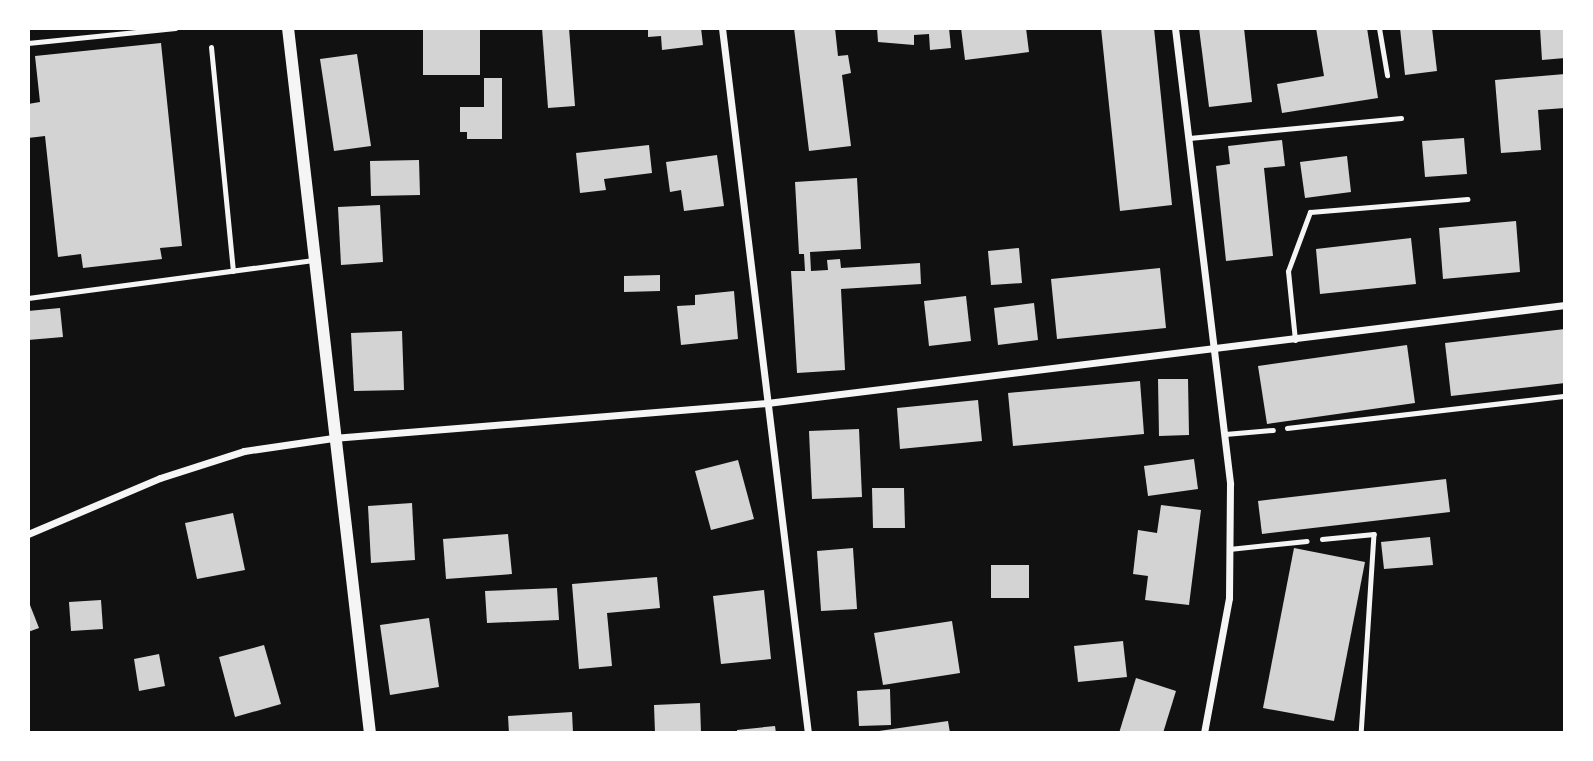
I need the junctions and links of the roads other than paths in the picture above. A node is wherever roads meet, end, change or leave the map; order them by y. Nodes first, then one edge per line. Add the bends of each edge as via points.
1 (288, 28) edge
2 (722, 28) edge
3 (1175, 28) edge
4 (1379, 28) edge
5 (211, 47) dead end
6 (1387, 75) dead end
7 (1401, 118) dead end
8 (1189, 138) junction
9 (1467, 199) dead end
10 (313, 260) junction
11 (233, 271) junction
12 (28, 298) edge
13 (1565, 305) edge
14 (1295, 340) junction
15 (1216, 351) junction
16 (766, 403) junction
17 (1273, 430) road end
18 (1225, 434) junction
19 (333, 438) junction
20 (28, 534) edge
21 (1307, 541) road end
22 (1230, 549) junction
23 (370, 733) edge
24 (808, 733) edge
25 (1204, 733) edge

1 - 10 street
2 - 16 street
3 - 8 street
4 - 6 lane
5 - 11 lane
7 - 8 lane
8 - 15 street
9 - 14 lane via 1310,212 1297,236 1288,271
10 - 11 lane
10 - 19 street
11 - 12 lane
13 - 14 street
14 - 15 street
15 - 16 street
15 - 18 street
16 - 19 street
16 - 24 street
17 - 18 lane
18 - 22 street
19 - 20 street via 244,451 160,478
19 - 23 street
21 - 22 lane
22 - 25 street via 1222,648

